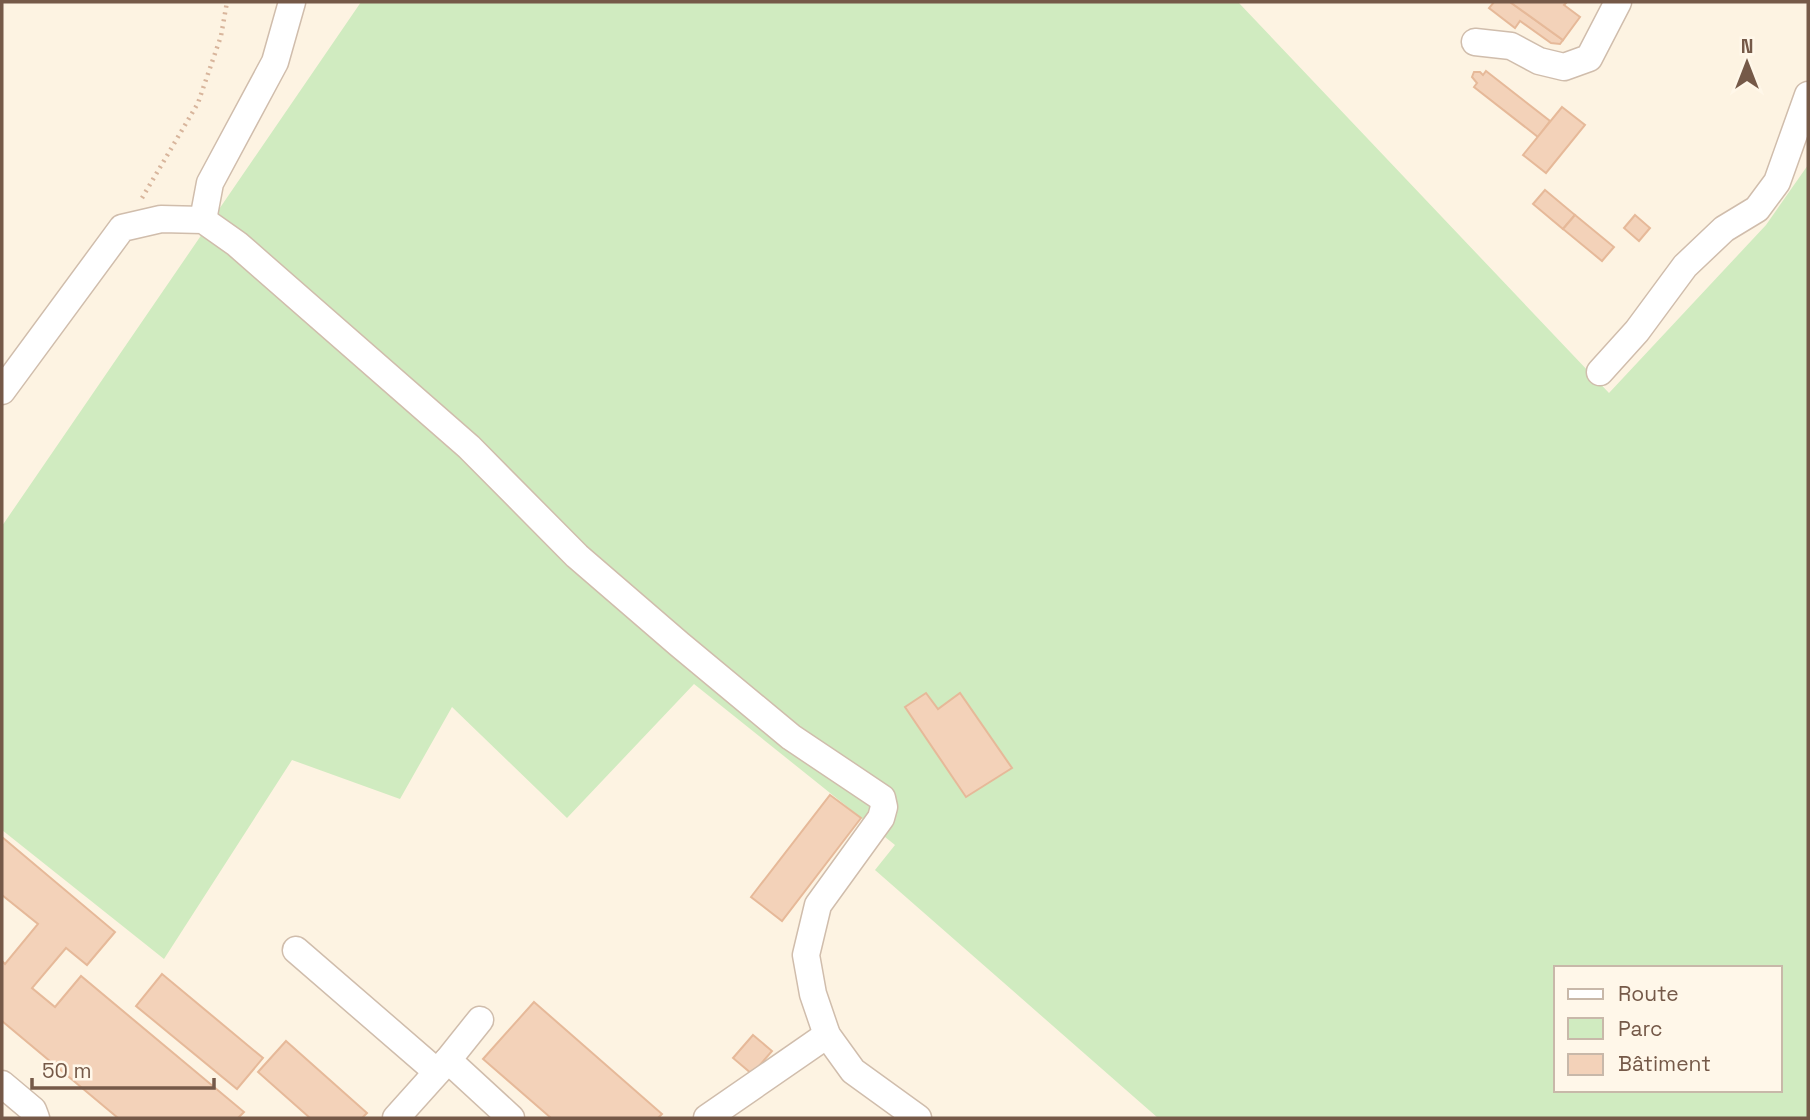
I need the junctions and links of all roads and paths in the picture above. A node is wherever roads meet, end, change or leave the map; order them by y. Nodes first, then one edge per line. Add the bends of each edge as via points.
1 (227, 2) edge
2 (292, 2) edge
3 (1618, 2) edge
4 (1475, 42) dead end
5 (1808, 94) edge
6 (203, 220) junction
7 (122, 228) junction
8 (1600, 372) dead end
9 (2, 391) edge
10 (296, 950) dead end
11 (480, 1020) dead end
12 (827, 1035) junction
13 (443, 1066) junction
14 (2, 1084) edge
15 (36, 1118) edge
16 (396, 1118) edge
17 (511, 1118) edge
18 (708, 1118) edge
19 (918, 1118) edge

1 - 7 path via 221,36 198,103
2 - 6 street via 275,62 210,183
3 - 4 street via 1589,58 1564,67 1539,61 1511,46
5 - 8 street via 1777,181 1757,209 1724,229 1685,266
6 - 7 street via 161,219
6 - 12 street via 237,244 469,447 577,556 679,644 792,737 882,798 881,818 818,905 806,955
7 - 9 street
10 - 13 street
11 - 13 street
12 - 18 street
12 - 19 street via 853,1071
13 - 16 street
13 - 17 street
14 - 15 street via 33,1110

